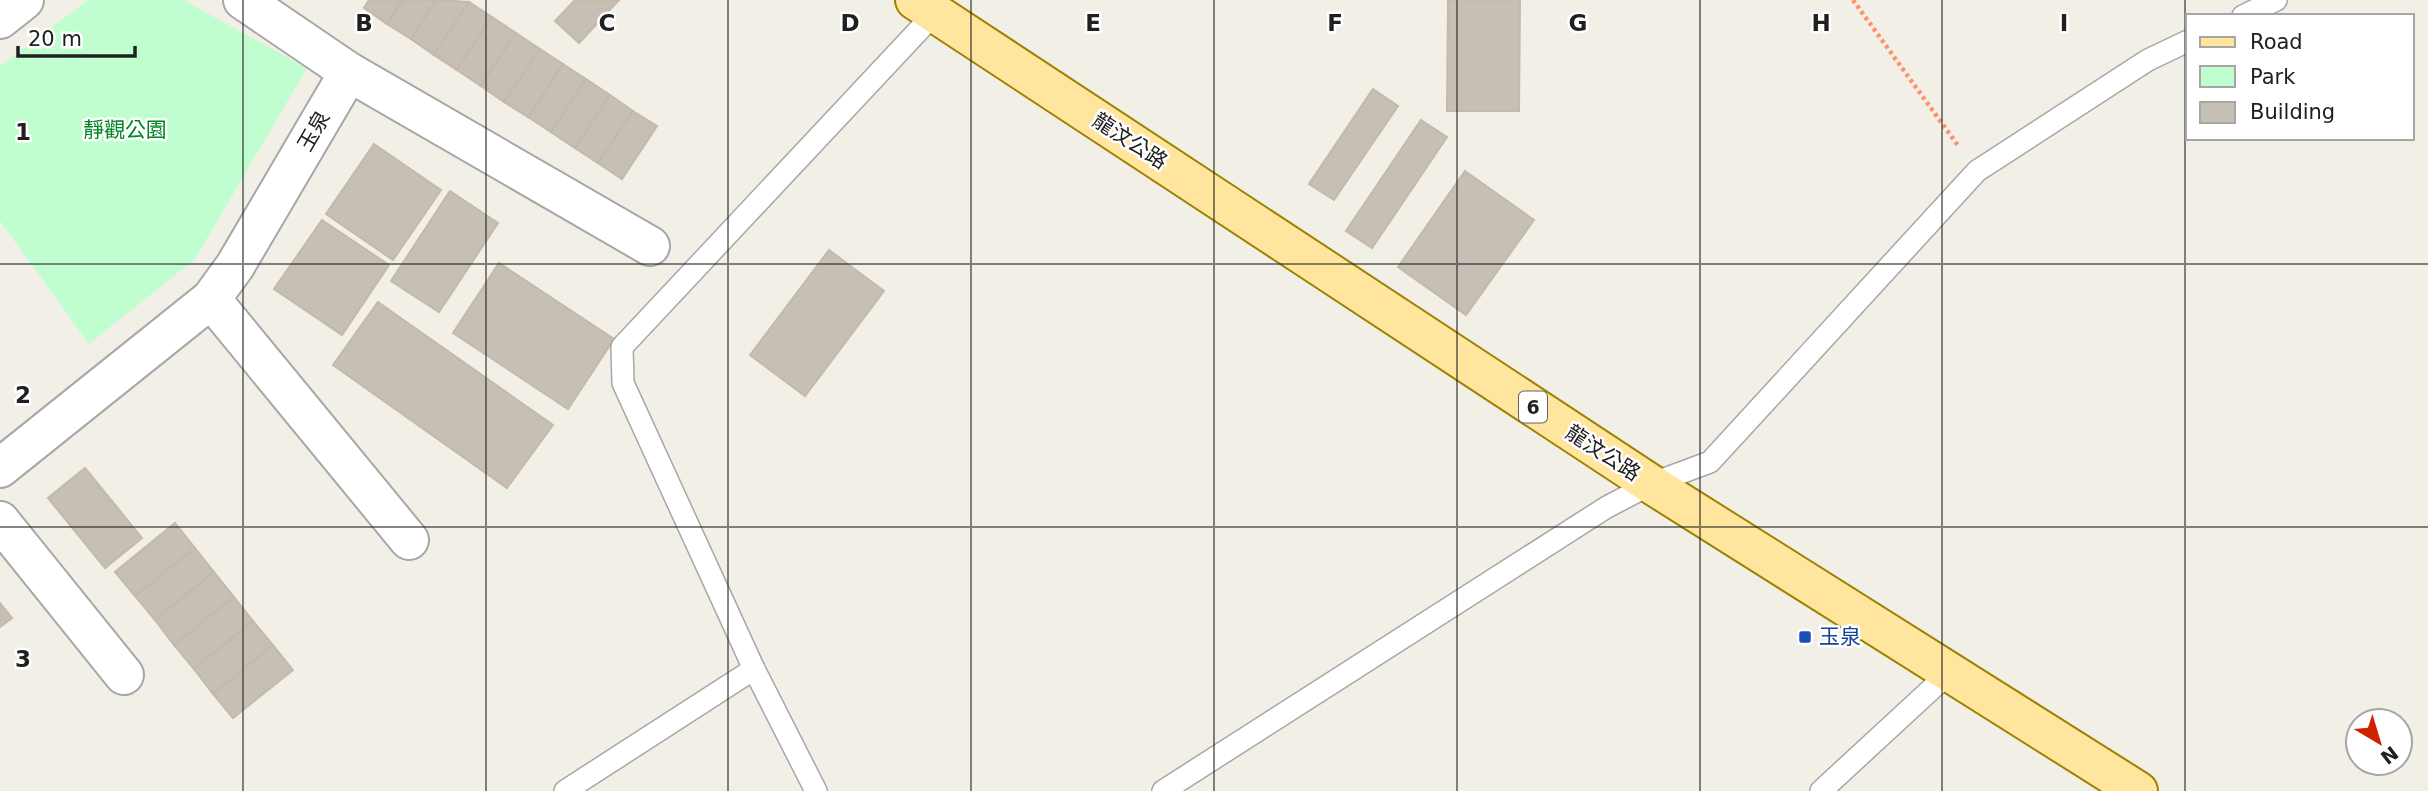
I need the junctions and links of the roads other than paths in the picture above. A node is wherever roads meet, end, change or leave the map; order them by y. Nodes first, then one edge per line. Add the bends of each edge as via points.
1 (24, 0) edge
2 (243, 0) edge
3 (2276, 0) edge
4 (925, 7) edge
5 (2247, 14) edge
6 (0, 19) edge
7 (2186, 42) edge
8 (349, 72) junction
9 (650, 246) dead end
10 (211, 299) junction
11 (0, 468) edge
12 (1651, 484) junction
13 (0, 521) edge
14 (409, 540) dead end
15 (754, 669) junction
16 (1950, 672) junction
17 (124, 675) dead end
18 (565, 791) edge
19 (816, 791) edge
20 (1163, 791) edge
21 (1821, 791) edge
22 (2138, 791) edge

1 - 6 street
2 - 8 street
3 - 5 lane
4 - 12 main road, 龍汶公路 / 6
4 - 15 lane via 622,347 623,383
7 - 12 lane via 2148,60 1977,172 1710,462
8 - 9 street
8 - 10 street, 玉泉
10 - 11 street, 玉泉
10 - 14 street
12 - 16 main road, 龍汶公路 / 6
12 - 20 lane via 1595,514
13 - 17 street
15 - 18 lane
15 - 19 lane
16 - 21 lane
16 - 22 main road, 龍汶公路 / 6

